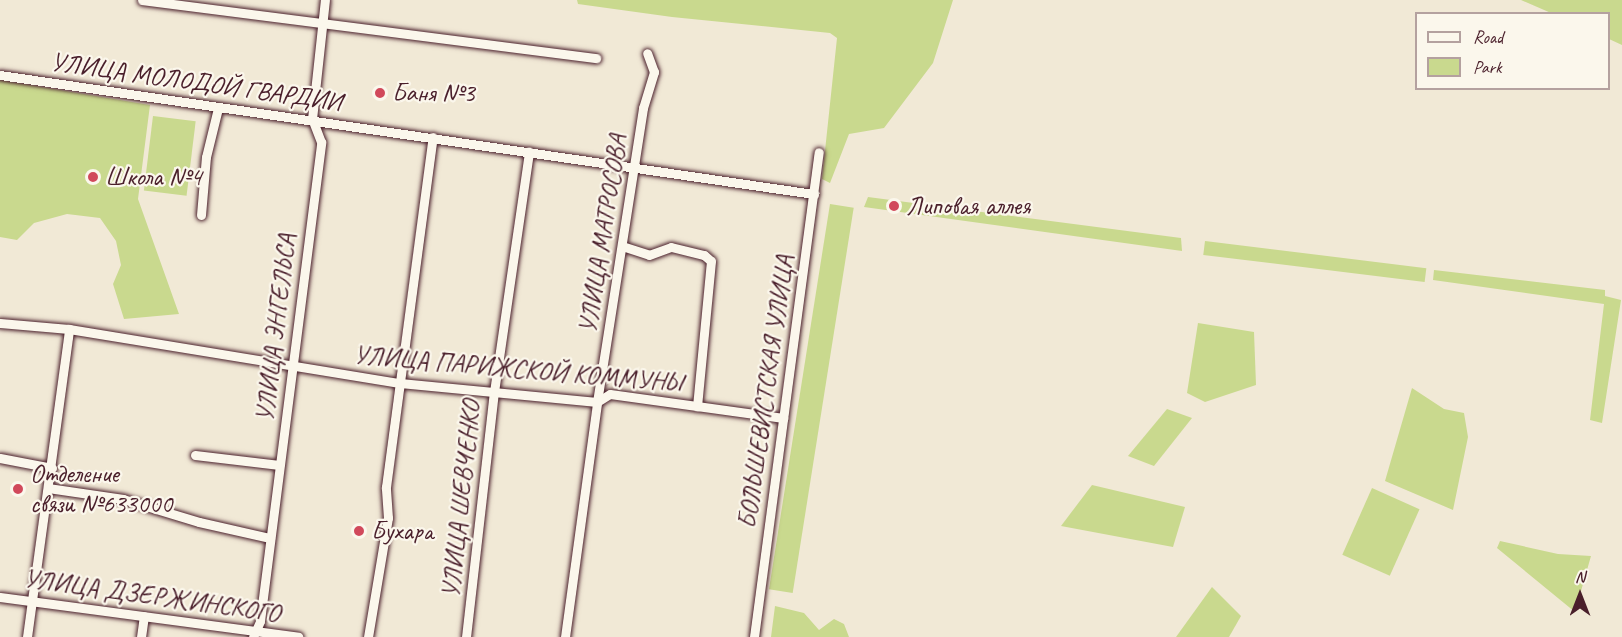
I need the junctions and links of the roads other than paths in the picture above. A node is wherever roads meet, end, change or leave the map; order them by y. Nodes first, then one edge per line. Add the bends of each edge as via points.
1 (142, 0) edge
2 (325, 0) edge
3 (324, 23) junction
4 (646, 53) dead end
5 (596, 58) dead end
6 (0, 75) edge
7 (218, 108) junction
8 (312, 119) junction
9 (433, 137) junction
10 (529, 152) junction
11 (819, 152) dead end
12 (634, 167) junction
13 (814, 194) junction
14 (201, 215) dead end
15 (622, 246) junction
16 (0, 323) edge
17 (69, 329) junction
18 (291, 368) junction
19 (400, 383) junction
20 (494, 392) junction
21 (597, 402) junction
22 (697, 406) junction
23 (783, 418) junction
24 (195, 455) dead end
25 (0, 458) edge
26 (279, 465) junction
27 (52, 468) junction
28 (48, 488) junction
29 (270, 538) junction
30 (0, 597) edge
31 (34, 601) junction
32 (144, 616) junction
33 (253, 634) edge
34 (27, 637) edge
35 (141, 637) edge
36 (298, 637) edge
37 (368, 637) edge
38 (466, 637) edge
39 (566, 637) edge
40 (754, 637) edge

1 - 3 street
2 - 3 street, УЛИЦА ЭНГЕЛЬСА
3 - 5 street
3 - 8 street, УЛИЦА ЭНГЕЛЬСА
4 - 12 street, УЛИЦА МАТРОСОВА via 654,72 645,98
6 - 7 street, УЛИЦА МОЛОДОЙ ГВАРДИИ
7 - 8 street, УЛИЦА МОЛОДОЙ ГВАРДИИ
7 - 14 street via 206,157
8 - 9 street, УЛИЦА МОЛОДОЙ ГВАРДИИ
8 - 18 street, УЛИЦА ЭНГЕЛЬСА via 321,142
9 - 10 street, УЛИЦА МОЛОДОЙ ГВАРДИИ
9 - 19 street
10 - 12 street, УЛИЦА МОЛОДОЙ ГВАРДИИ
10 - 20 street, УЛИЦА ШЕВЧЕНКО
11 - 13 street, БОЛЬШЕВИСТСКАЯ УЛИЦА
12 - 13 street, УЛИЦА МОЛОДОЙ ГВАРДИИ
12 - 15 street, УЛИЦА МАТРОСОВА
13 - 23 street, БОЛЬШЕВИСТСКАЯ УЛИЦА
15 - 21 street, УЛИЦА МАТРОСОВА
15 - 22 street via 649,255 658,249 679,249 705,255 711,261
16 - 17 street, УЛИЦА ПАРИЖСКОЙ КОММУНЫ
17 - 18 street, УЛИЦА ПАРИЖСКОЙ КОММУНЫ
17 - 27 street
18 - 19 street, УЛИЦА ПАРИЖСКОЙ КОММУНЫ
18 - 26 street, УЛИЦА ЭНГЕЛЬСА
19 - 20 street, УЛИЦА ПАРИЖСКОЙ КОММУНЫ
19 - 37 street via 386,487 388,518
20 - 21 street, УЛИЦА ПАРИЖСКОЙ КОММУНЫ
20 - 38 street, УЛИЦА ШЕВЧЕНКО
21 - 22 street, УЛИЦА ПАРИЖСКОЙ КОММУНЫ via 610,394
21 - 39 street, УЛИЦА МАТРОСОВА
22 - 23 street, УЛИЦА ПАРИЖСКОЙ КОММУНЫ
23 - 40 street, БОЛЬШЕВИСТСКАЯ УЛИЦА
24 - 26 street
25 - 27 street
26 - 29 street, УЛИЦА ЭНГЕЛЬСА
27 - 28 street
28 - 29 street via 123,499
28 - 31 street
29 - 33 street, УЛИЦА ЭНГЕЛЬСА via 260,621
30 - 31 street, УЛИЦА ДЗЕРЖИНСКОГО
31 - 32 street, УЛИЦА ДЗЕРЖИНСКОГО
31 - 34 street
32 - 33 street, УЛИЦА ДЗЕРЖИНСКОГО
32 - 35 street
33 - 36 street, УЛИЦА ДЗЕРЖИНСКОГО

